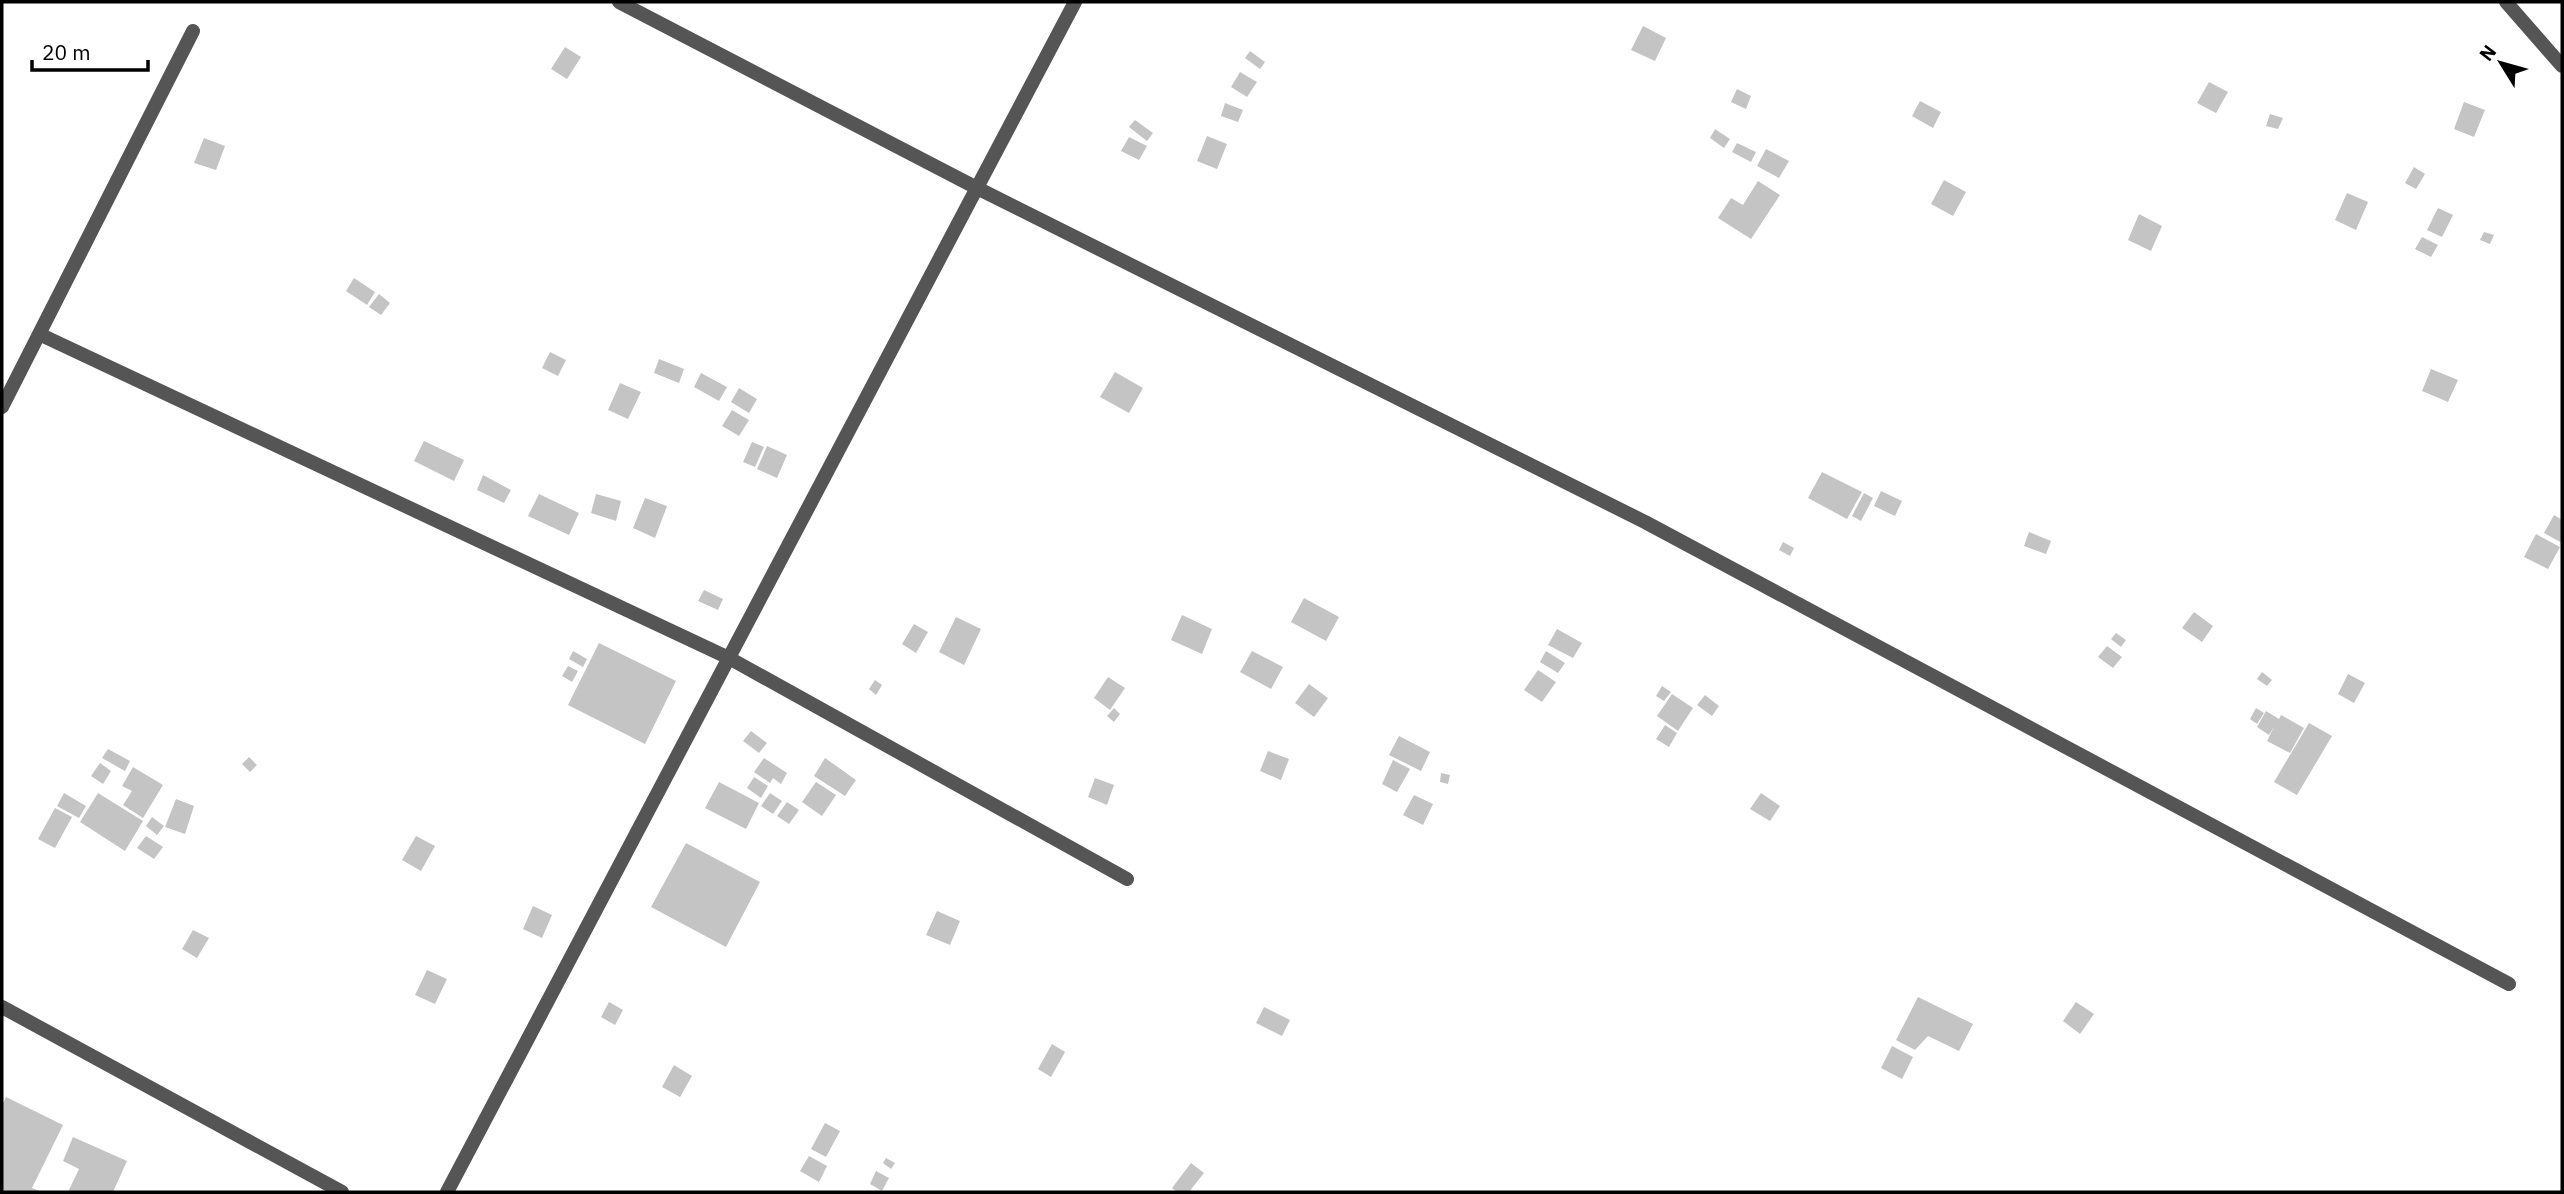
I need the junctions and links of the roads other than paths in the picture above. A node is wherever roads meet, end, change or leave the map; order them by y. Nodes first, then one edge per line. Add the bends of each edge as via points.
1 (619, 2) edge
2 (1075, 2) edge
3 (2506, 2) edge
4 (193, 31) dead end
5 (2562, 66) edge
6 (977, 188) junction
7 (39, 334) junction
8 (2, 407) edge
9 (729, 658) junction
10 (1127, 879) dead end
11 (2510, 984) dead end
12 (2, 1007) edge
13 (342, 1192) edge
14 (447, 1192) edge

1 - 6 street
2 - 6 street
3 - 5 street
4 - 7 street
6 - 9 street
6 - 11 street via 1645,522
7 - 8 street
7 - 9 street
9 - 10 street
9 - 14 street
12 - 13 street

